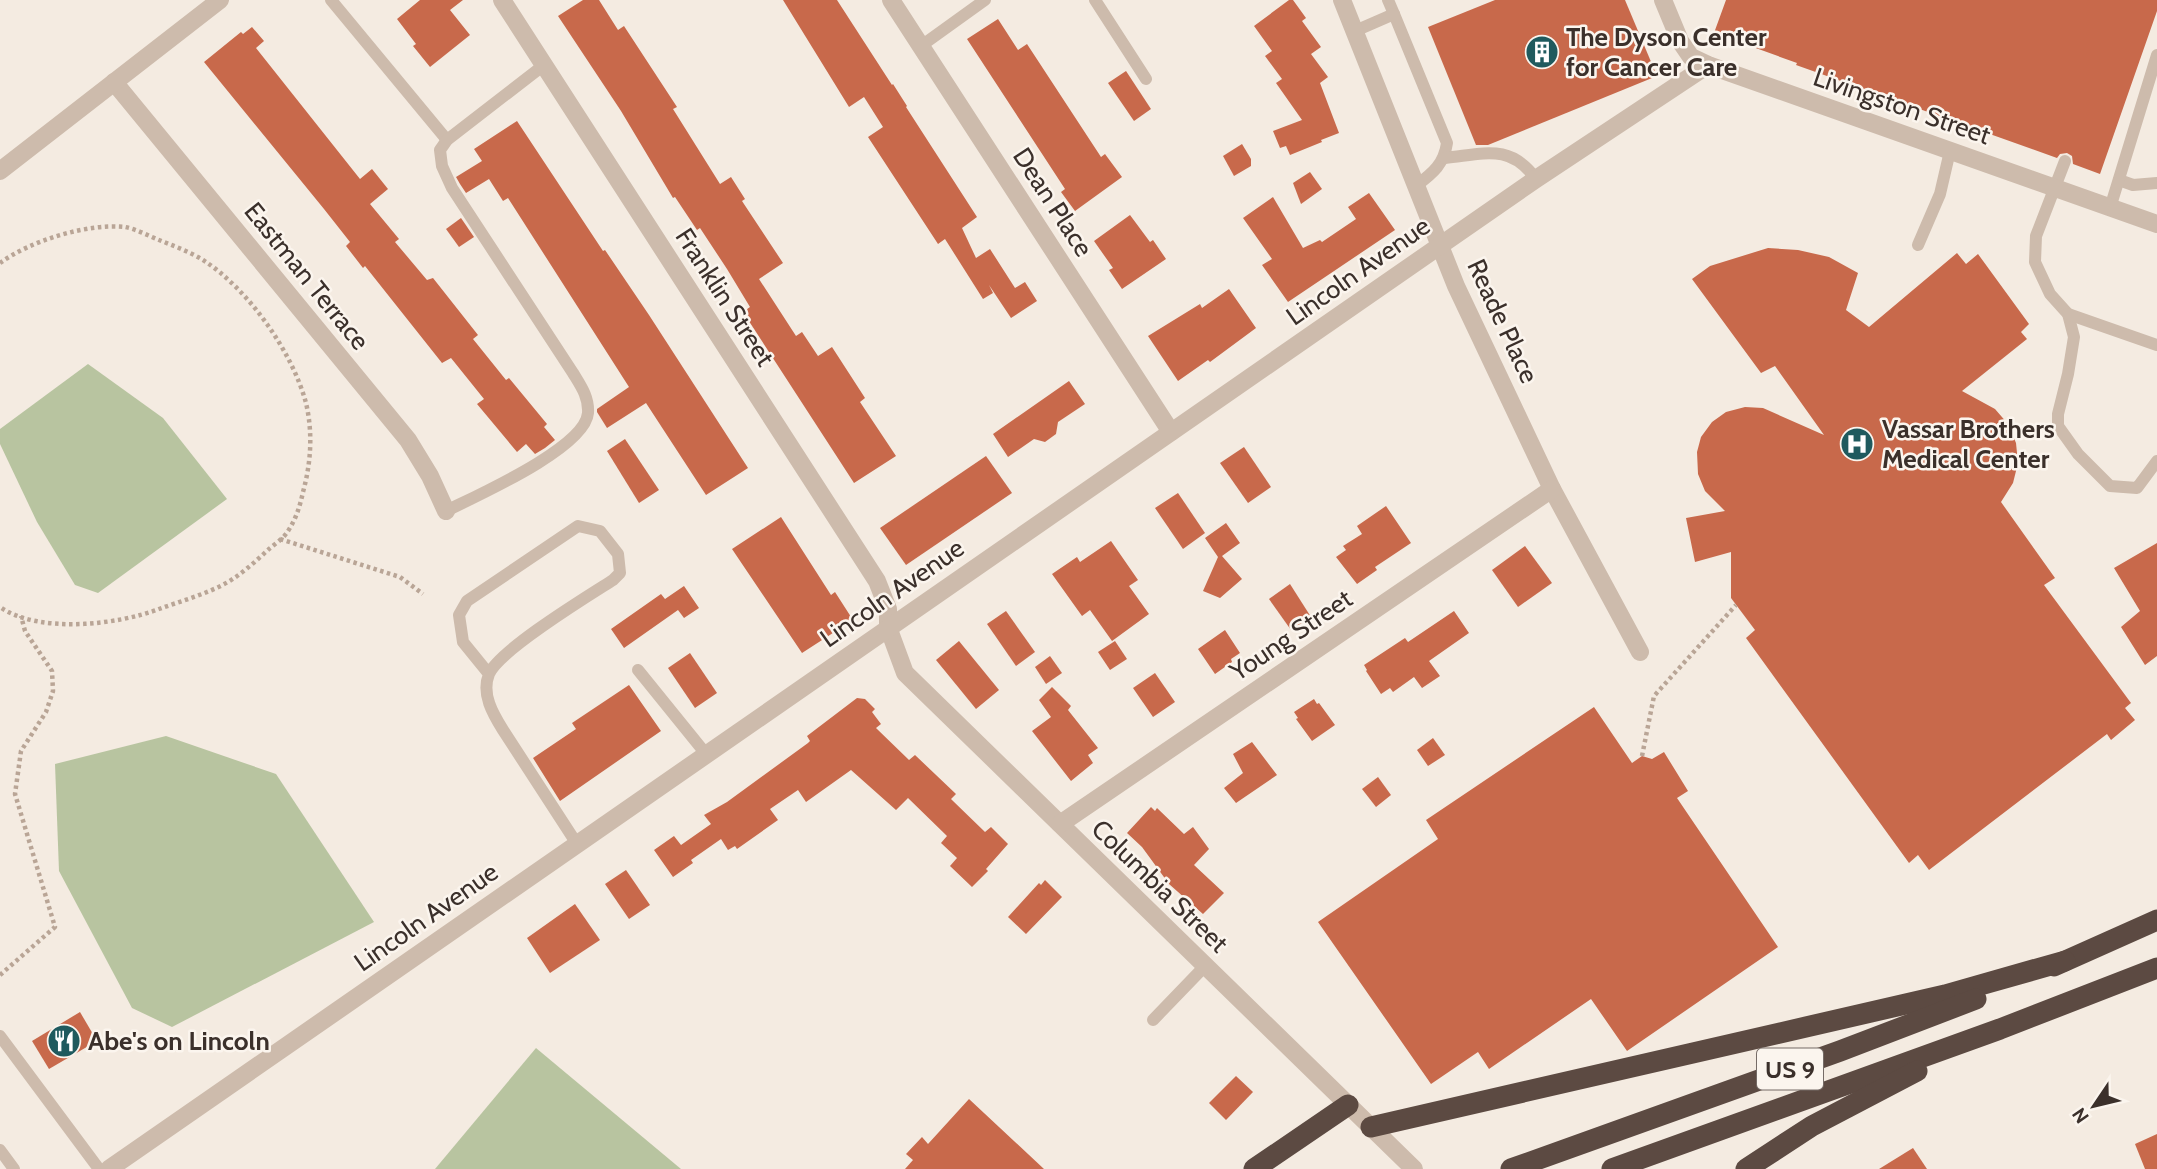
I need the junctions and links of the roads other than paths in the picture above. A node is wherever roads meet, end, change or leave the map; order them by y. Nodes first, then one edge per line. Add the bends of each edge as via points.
1 (220, 0) edge
2 (331, 0) edge
3 (502, 0) edge
4 (891, 0) edge
5 (985, 0) edge
6 (1095, 0) edge
7 (1342, 0) edge
8 (1388, 0) edge
9 (1663, 0) edge
10 (1394, 14) junction
11 (1355, 31) junction
12 (921, 46) junction
13 (2157, 55) edge
14 (544, 65) junction
15 (1708, 65) junction
16 (1146, 79) dead end
17 (114, 82) junction
18 (447, 140) junction
19 (1950, 151) junction
20 (1445, 158) junction
21 (2065, 161) dead end
22 (0, 171) edge
23 (1536, 179) junction
24 (2119, 180) junction
25 (2157, 183) edge
26 (1417, 185) junction
27 (2053, 187) junction
28 (2110, 208) junction
29 (2157, 224) edge
30 (1918, 245) dead end
31 (1441, 246) junction
32 (2068, 314) junction
33 (2157, 345) edge
34 (1171, 432) junction
35 (2157, 461) edge
36 (1552, 489) junction
37 (446, 511) joint
38 (888, 627) junction
39 (1640, 652) dead end
40 (638, 670) dead end
41 (489, 674) junction
42 (706, 754) junction
43 (1060, 824) junction
44 (577, 844) junction
45 (2157, 920) edge
46 (2065, 961) junction
47 (1205, 966) junction
48 (2157, 968) edge
49 (1153, 1020) dead end
50 (2000, 1029) junction
51 (0, 1036) edge
52 (1348, 1105) junction
53 (1371, 1127) junction
54 (0, 1150) edge
55 (14, 1169) edge
56 (99, 1169) edge
57 (109, 1169) edge
58 (1254, 1169) edge
59 (1414, 1169) edge
60 (1511, 1169) edge
61 (1612, 1169) edge
62 (1746, 1169) edge

1 - 17 street
2 - 18 lane
3 - 14 street, Franklin Street
4 - 12 street, Dean Place
5 - 12 lane
6 - 16 lane
7 - 11 street, Reade Place
8 - 10 lane
9 - 15 street, Livingston Street via 1685,49
10 - 11 lane
10 - 20 lane via 1447,144
11 - 26 street, Reade Place
12 - 34 street, Dean Place
13 - 24 lane
14 - 18 lane
14 - 38 street, Franklin Street via 877,581
15 - 19 street, Livingston Street
15 - 23 street, Lincoln Avenue
17 - 22 street
17 - 37 street, Eastman Terrace via 408,440
18 - 37 lane via 440,150 452,188 573,373 586,396 588,416 551,456
19 - 27 street, Livingston Street
19 - 30 lane via 1940,194
20 - 23 lane via 1501,152 1525,164
20 - 26 lane
21 - 27 lane
23 - 31 street, Lincoln Avenue
24 - 25 lane via 2133,185
24 - 28 lane
26 - 31 street, Reade Place
27 - 28 street, Livingston Street
27 - 32 lane via 2036,236 2035,262 2050,294
28 - 29 street, Livingston Street
31 - 34 street, Lincoln Avenue
31 - 36 street, Reade Place
32 - 33 lane
32 - 35 lane via 2074,337 2059,426 2078,454 2110,486 2137,488
34 - 38 street, Lincoln Avenue
36 - 39 street, Reade Place
36 - 43 street, Young Street
38 - 42 street, Lincoln Avenue
38 - 43 street, Columbia Street via 905,673
40 - 42 lane
41 - 41 lane via 540,628 620,573 618,554 600,531 578,526 467,601 459,615 463,642
41 - 44 lane via 487,695 492,712
42 - 44 street, Lincoln Avenue
43 - 47 street, Columbia Street
44 - 57 street, Lincoln Avenue
45 - 46 highway, US 9
46 - 53 highway via 1945,995
46 - 60 highway, US 9 via 1902,1028
47 - 49 lane
47 - 52 street, Columbia Street
48 - 50 highway, US 9
50 - 61 highway, US 9
50 - 62 highway via 1832,1114
51 - 56 lane
52 - 53 street, Columbia Street
52 - 58 highway
53 - 59 street, Columbia Street
54 - 55 lane

